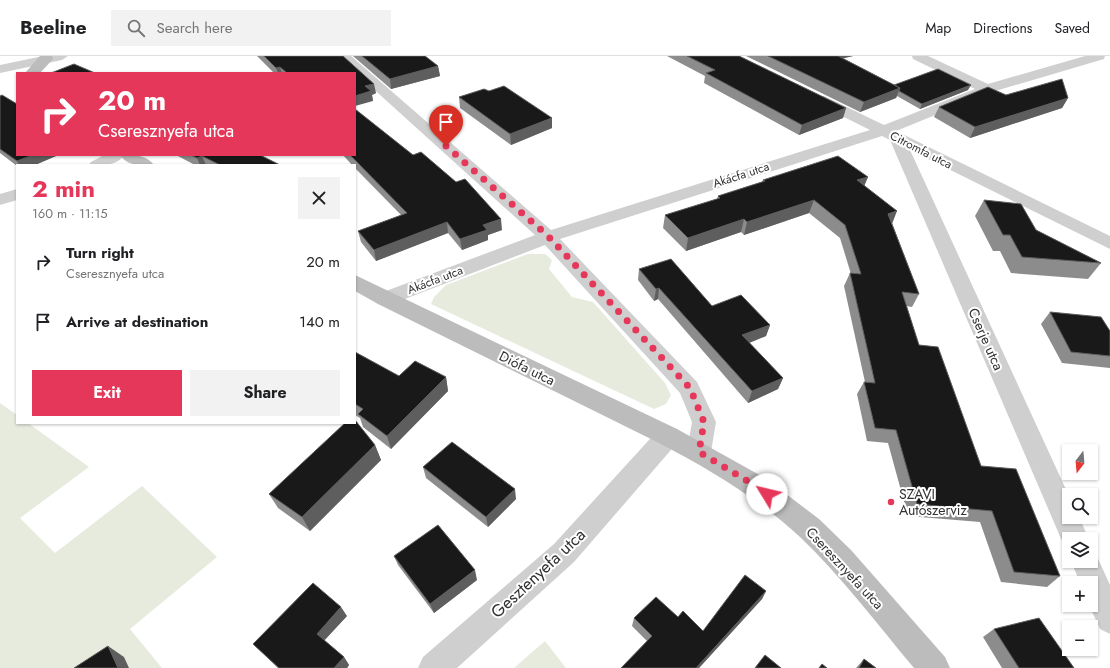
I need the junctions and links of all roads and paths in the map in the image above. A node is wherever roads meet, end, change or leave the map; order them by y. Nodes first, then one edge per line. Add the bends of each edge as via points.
1 (62, 56) edge
2 (343, 56) edge
3 (918, 56) edge
4 (1099, 56) edge
5 (46, 58) edge
6 (0, 69) edge
7 (33, 72) edge
8 (987, 90) junction
9 (804, 92) edge
10 (890, 135) junction
11 (114, 156) edge
12 (130, 156) edge
13 (99, 164) edge
14 (144, 164) edge
15 (16, 194) edge
16 (0, 200) edge
17 (548, 236) junction
18 (1110, 243) edge
19 (356, 283) edge
20 (385, 299) junction
21 (668, 436) junction
22 (699, 452) junction
23 (1072, 532) edge
24 (1087, 568) edge
25 (1110, 618) edge
26 (434, 668) edge
27 (934, 668) edge

1 - 5 street
2 - 17 street
3 - 8 street
4 - 8 street, Akácfa utca
5 - 6 street
5 - 7 street
8 - 10 street, Akácfa utca
9 - 10 street, Citromfa utca
10 - 17 street, Akácfa utca
10 - 18 street, Citromfa utca
10 - 23 street, Cserje utca
11 - 13 street
12 - 14 street
15 - 16 street
17 - 20 street, Akácfa utca
17 - 22 street via 690,388 704,422
19 - 20 street, Diófa utca
20 - 21 street, Diófa utca
21 - 22 street, Diófa utca
21 - 26 street, Gesztenyefa utca via 564,553
22 - 27 street, Cseresznyefa utca via 756,486 809,528 841,560
24 - 25 street

